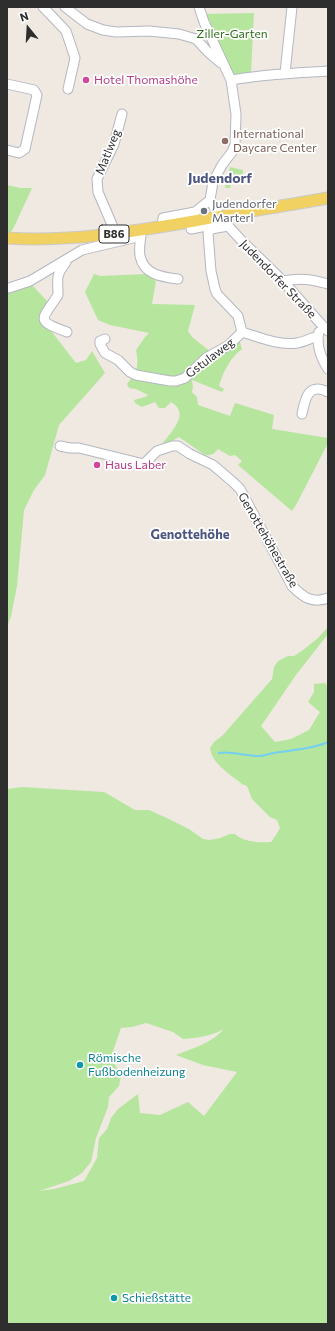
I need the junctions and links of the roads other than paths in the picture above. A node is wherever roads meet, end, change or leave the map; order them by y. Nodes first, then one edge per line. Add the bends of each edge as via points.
1 (43, 7) edge
2 (65, 7) edge
3 (199, 7) edge
4 (292, 7) edge
5 (223, 65) junction
6 (328, 71) edge
7 (285, 73) junction
8 (231, 80) junction
9 (7, 84) edge
10 (68, 89) dead end
11 (122, 114) dead end
12 (7, 150) edge
13 (328, 198) edge
14 (210, 200) junction
15 (220, 217) junction
16 (228, 226) junction
17 (162, 227) junction
18 (191, 228) dead end
19 (214, 228) junction
20 (141, 233) junction
21 (116, 234) junction
22 (7, 238) edge
23 (70, 258) junction
24 (178, 279) dead end
25 (283, 281) junction
26 (328, 284) edge
27 (9, 288) dead end
28 (324, 328) edge
29 (67, 332) dead end
30 (242, 332) junction
31 (318, 336) junction
32 (105, 339) dead end
33 (328, 369) edge
34 (328, 392) edge
35 (302, 414) dead end
36 (60, 446) dead end
37 (328, 598) edge

1 - 10 street via 66,31 75,58
2 - 5 street via 87,24 103,30 149,31 179,34 196,39
3 - 5 street
4 - 7 street
5 - 8 street
6 - 7 street
7 - 8 street
8 - 14 street via 236,114 234,145 213,182
9 - 12 street via 34,90 37,95 25,149 19,153
11 - 21 street, Matlweg via 114,144 97,179 98,192
13 - 15 main road, B86
14 - 15 street, Judendorfer Straße
14 - 17 street via 195,212 163,218
15 - 16 street, Judendorfer Straße
15 - 17 main road, B86
16 - 19 street
16 - 25 street, Judendorfer Straße
17 - 20 main road, B86
18 - 19 street
19 - 30 street, Gstulaweg via 208,232 215,289 238,316
20 - 21 main road, B86
20 - 23 street via 82,250
20 - 24 street via 140,255 144,265 158,276
21 - 22 main road, B86 via 62,239
23 - 27 street via 30,281
23 - 29 street via 59,271 58,295 43,317 50,326
25 - 26 street via 298,279
25 - 28 street, Judendorfer Straße
28 - 31 street
30 - 31 street, Gstulaweg via 267,340 291,343
30 - 32 street, Gstulaweg via 229,345 206,358 185,378 176,381 130,372 105,352 100,341
31 - 33 street via 321,356
34 - 35 street via 320,389 308,392
36 - 37 street, Genottehöhestraße via 80,448 144,464 157,451 178,446 209,463 240,489 292,586 307,599

